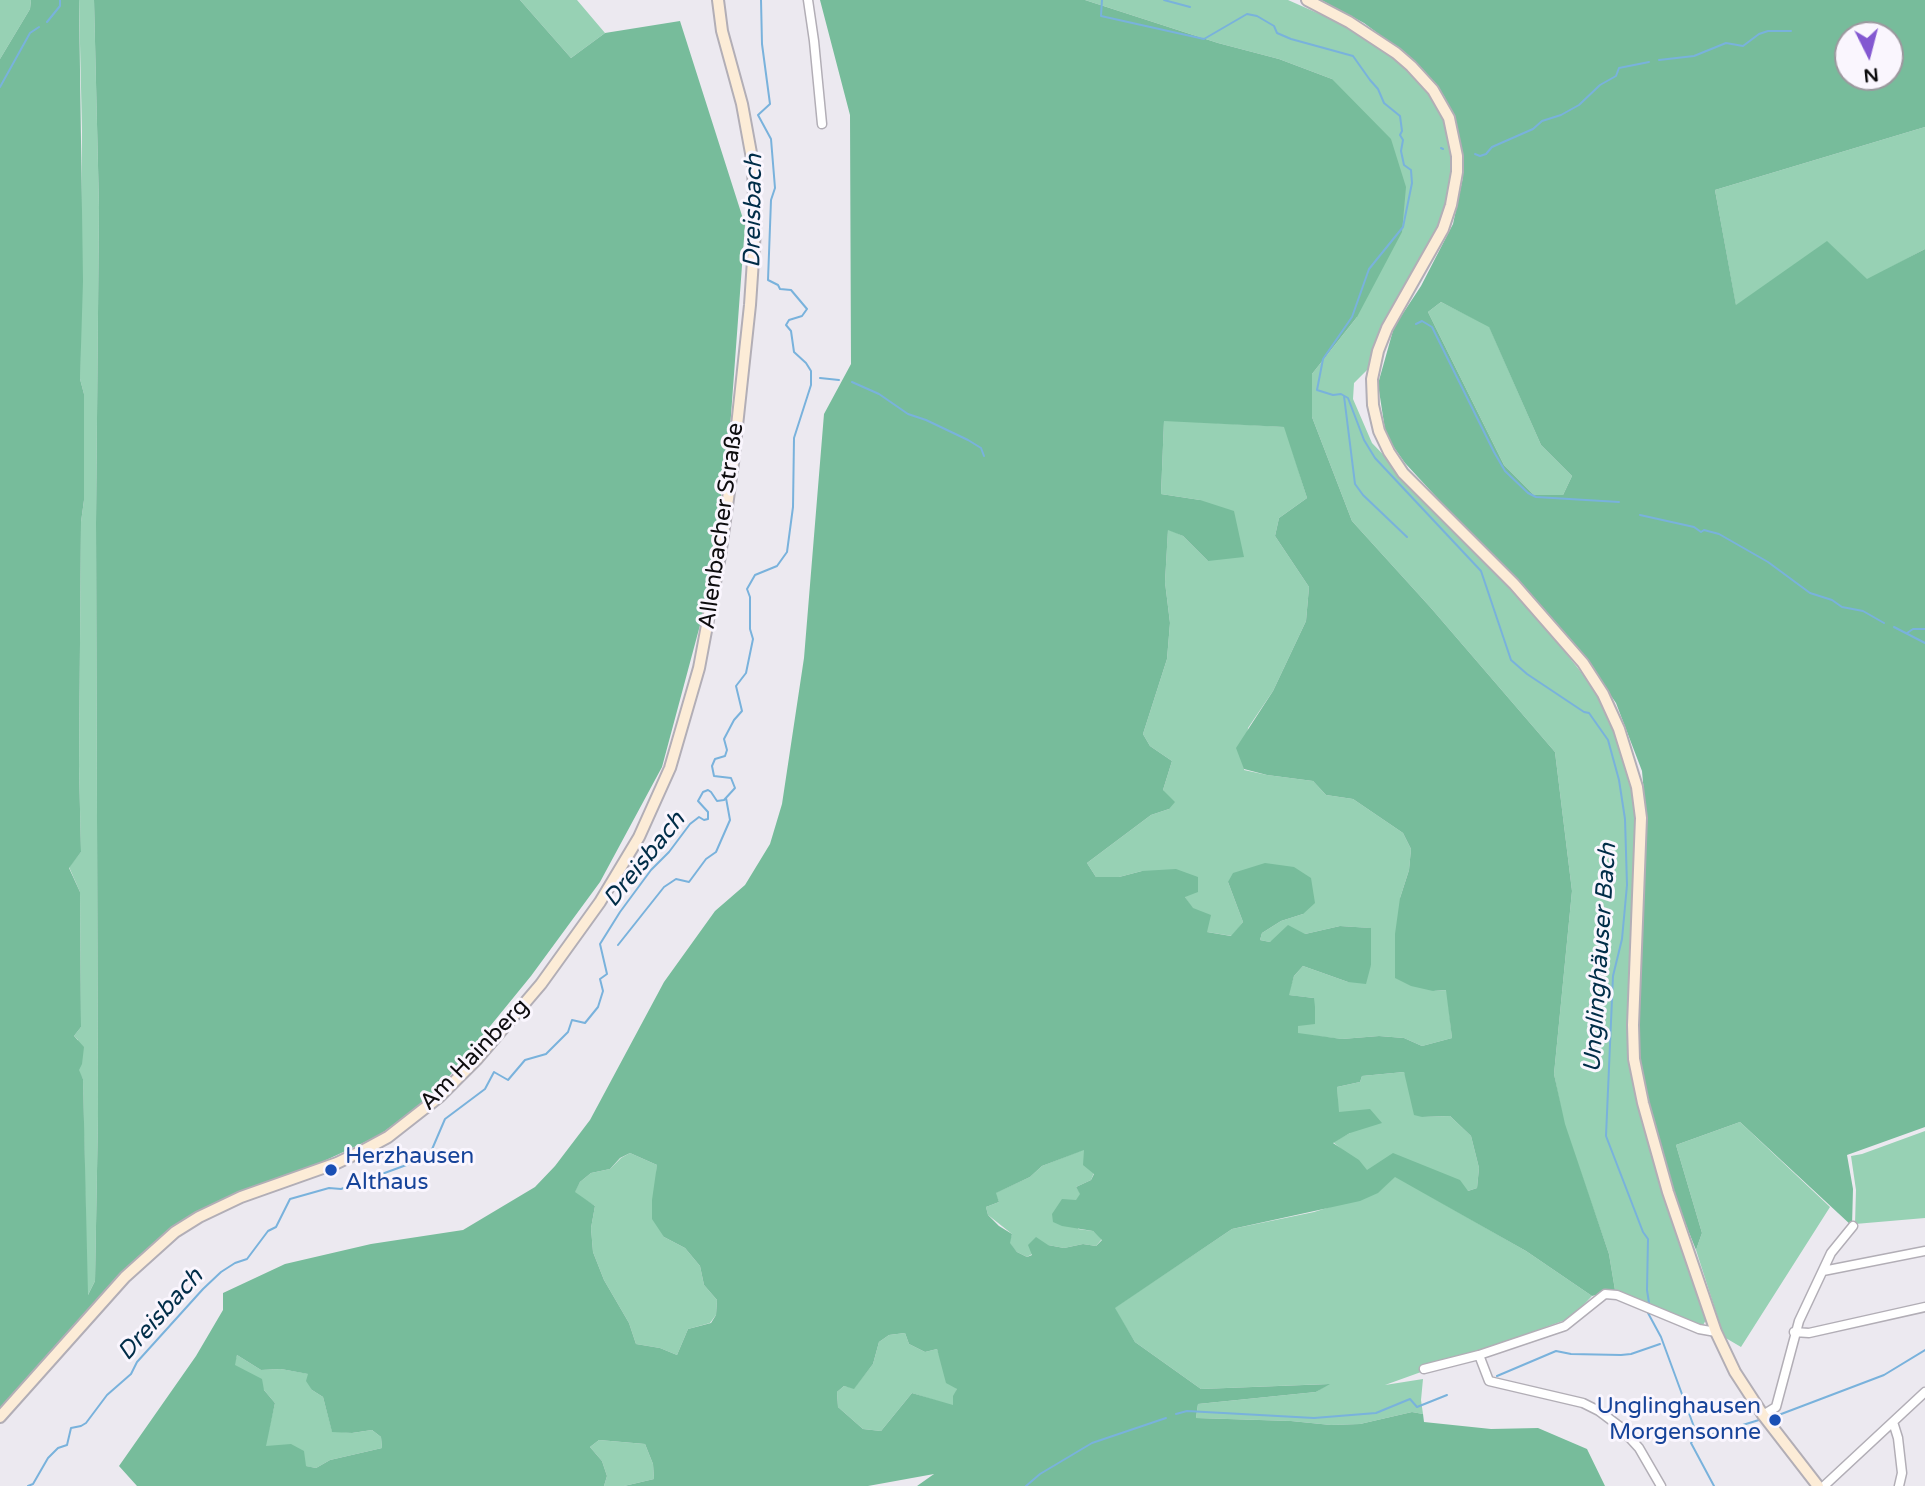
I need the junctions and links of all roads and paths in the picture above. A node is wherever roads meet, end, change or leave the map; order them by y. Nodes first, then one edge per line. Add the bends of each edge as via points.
1 (718, 0) edge
2 (807, 0) edge
3 (1307, 0) edge
4 (822, 124) dead end
5 (639, 837) joint
6 (1853, 1226) dead end
7 (1925, 1251) edge
8 (1823, 1271) junction
9 (1925, 1307) edge
10 (1716, 1332) junction
11 (1794, 1332) junction
12 (1479, 1355) junction
13 (1424, 1369) dead end
14 (1925, 1392) edge
15 (1763, 1415) junction
16 (0, 1417) edge
17 (1894, 1422) junction
18 (1661, 1486) edge
19 (1818, 1486) edge
20 (1824, 1486) edge
21 (1899, 1486) edge

1 - 5 main road, Allenbacher Straße via 753,164 743,377 726,516 699,668 679,743
2 - 4 street
3 - 10 main road via 1349,22 1411,66 1442,103 1451,125 1457,164 1451,205 1443,229 1378,351 1373,405 1379,430 1403,473 1548,621 1603,694 1619,729 1637,787 1641,818 1634,1059 1668,1192
5 - 16 main road, Am Hainberg via 600,902 541,984 439,1097 388,1137 363,1150 241,1197 175,1232 125,1277
6 - 8 street
7 - 8 street
8 - 11 street
9 - 11 street via 1809,1333
10 - 12 street via 1605,1294 1565,1326
10 - 15 main road
11 - 15 street via 1776,1407
12 - 13 street
12 - 18 street via 1489,1381 1583,1403 1599,1411 1639,1448
14 - 17 street
15 - 19 main road
17 - 20 street
17 - 21 street via 1902,1473

